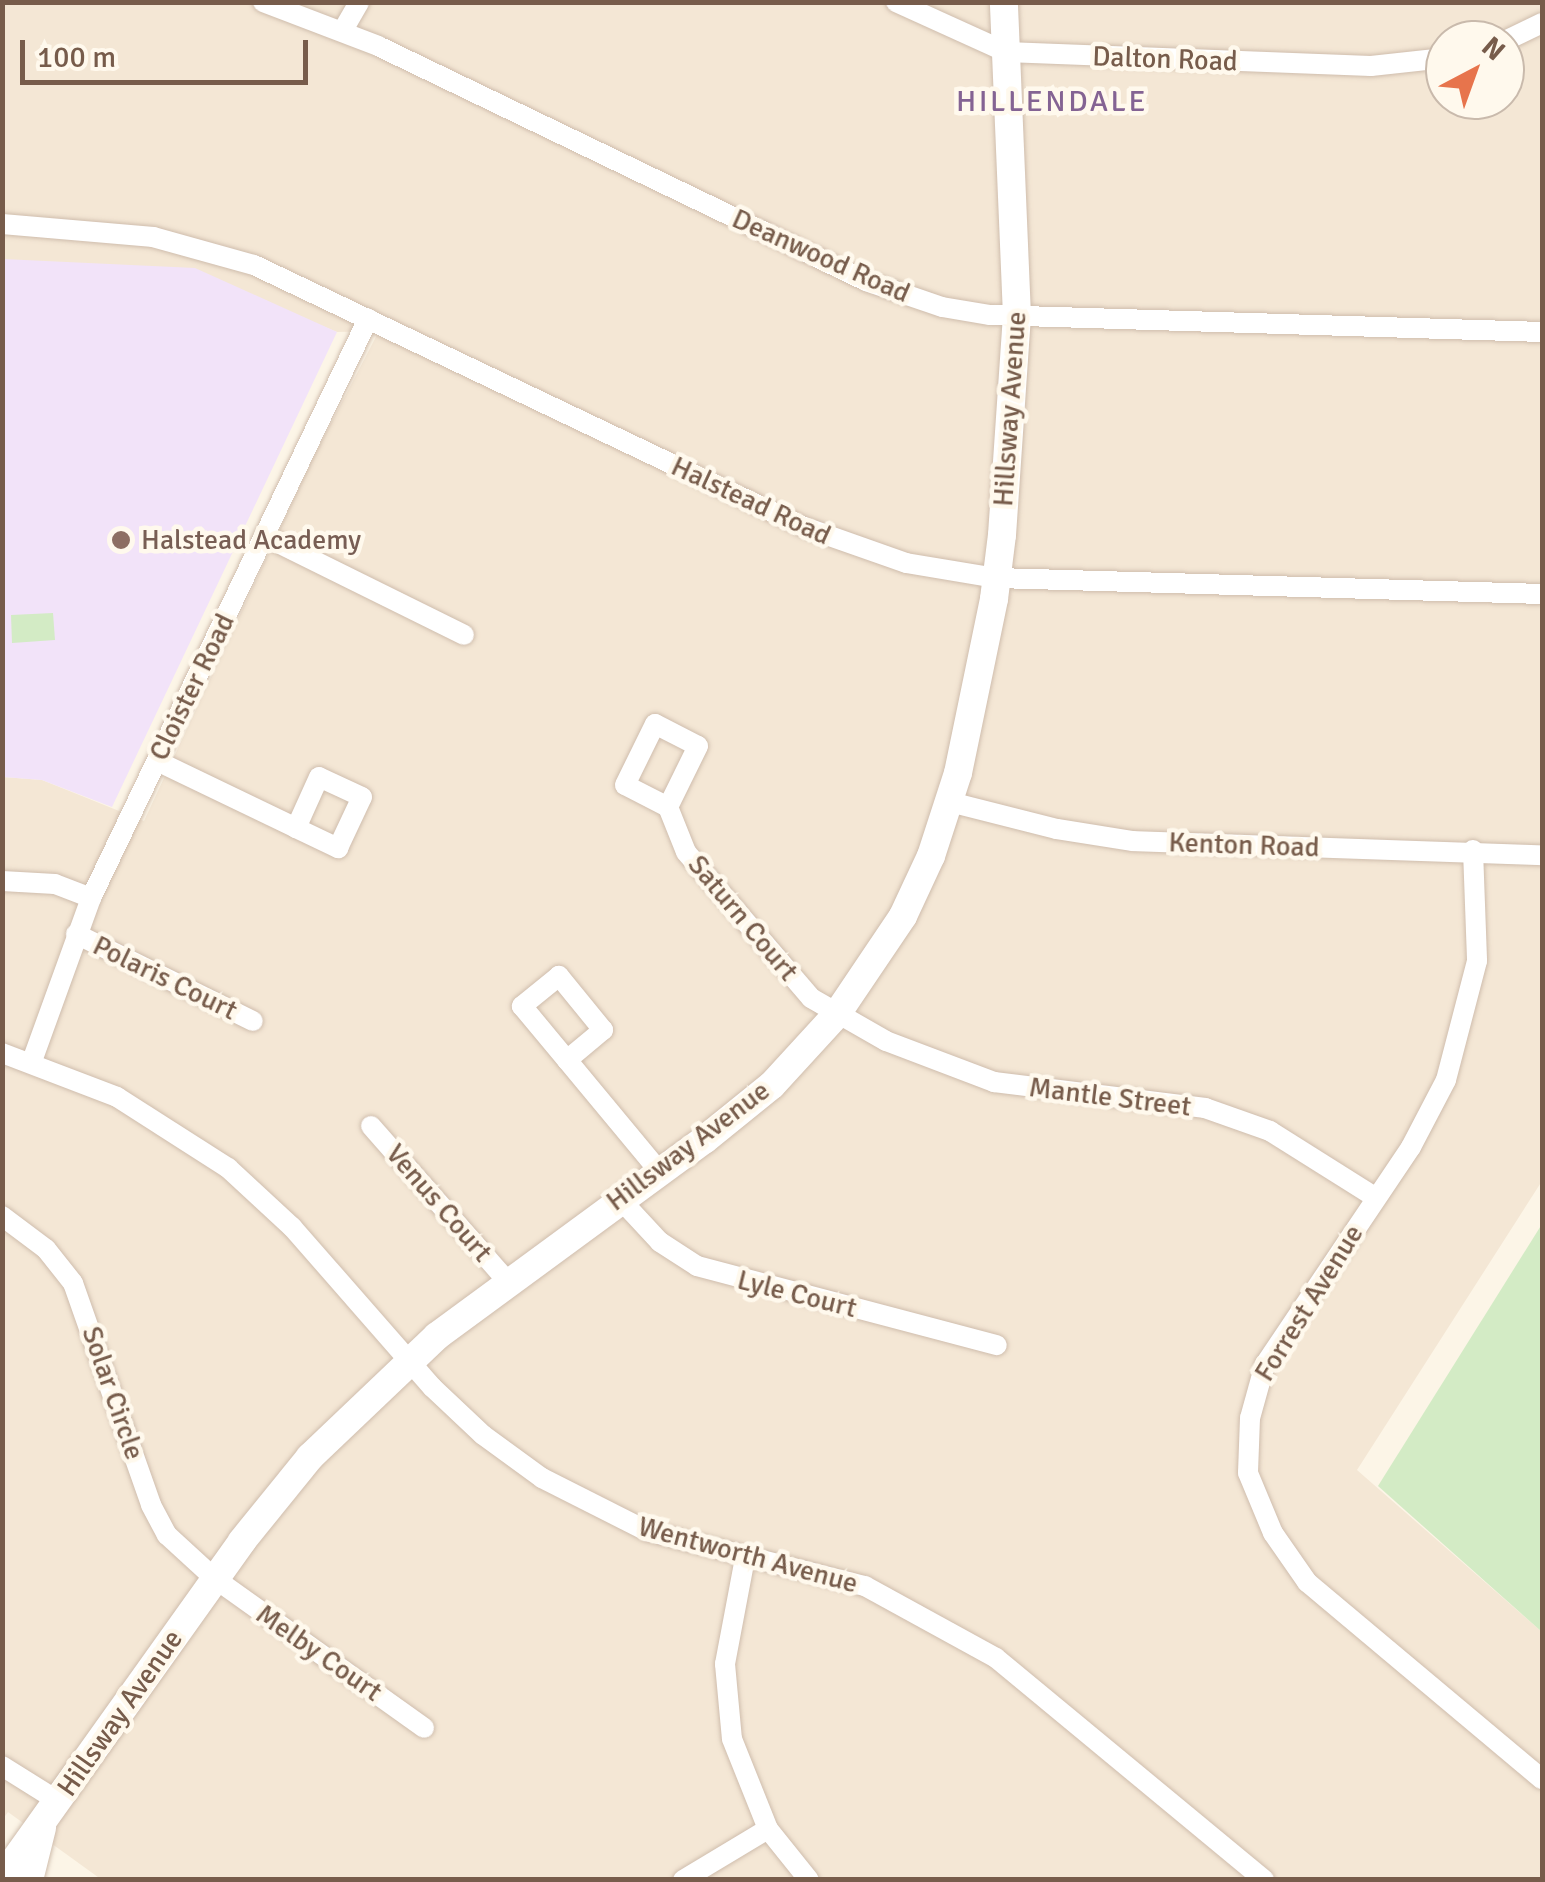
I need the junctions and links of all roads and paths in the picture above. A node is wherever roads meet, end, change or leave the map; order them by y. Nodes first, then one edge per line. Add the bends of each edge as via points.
1 (263, 2) edge
2 (359, 2) edge
3 (896, 2) edge
4 (1004, 2) edge
5 (343, 30) junction
6 (1006, 52) junction
7 (1425, 60) edge
8 (2, 224) edge
9 (1017, 316) junction
10 (368, 319) junction
11 (1542, 332) edge
12 (264, 536) junction
13 (997, 578) junction
14 (1542, 594) edge
15 (464, 634) dead end
16 (156, 761) junction
17 (950, 802) junction
18 (668, 807) dead end
19 (296, 828) dead end
20 (1474, 850) junction
21 (1542, 855) edge
22 (2, 881) edge
23 (91, 898) junction
24 (76, 934) junction
25 (837, 1014) junction
26 (253, 1021) dead end
27 (2, 1053) edge
28 (567, 1060) dead end
29 (32, 1061) junction
30 (371, 1126) dead end
31 (659, 1171) junction
32 (1376, 1197) junction
33 (620, 1199) junction
34 (2, 1216) edge
35 (508, 1280) junction
36 (997, 1345) dead end
37 (408, 1361) junction
38 (745, 1558) junction
39 (214, 1578) junction
40 (424, 1728) dead end
41 (2, 1766) edge
42 (1542, 1778) edge
43 (58, 1801) junction
44 (42, 1826) junction
45 (768, 1829) junction
46 (2, 1878) edge
47 (29, 1880) edge
48 (683, 1880) edge
49 (809, 1880) edge
50 (1264, 1880) edge

1 - 5 street, Deanwood Road
2 - 5 street
3 - 6 street, Dalton Road
4 - 6 street, Hillsway Avenue
5 - 9 street, Deanwood Road via 866,281 942,307
6 - 7 street, Dalton Road via 1370,66
6 - 9 street, Hillsway Avenue
8 - 10 street, Halstead Road via 115,231 188,244 254,265
9 - 11 street, Deanwood Road
9 - 13 street, Hillsway Avenue
10 - 12 street, Cloister Road
10 - 13 street, Halstead Road via 840,543
12 - 15 street
12 - 16 street, Cloister Road
13 - 14 street, Halstead Road
13 - 17 street, Hillsway Avenue
16 - 19 street
16 - 23 street, Cloister Road
17 - 20 street, Kenton Road via 1133,841
17 - 25 street, Hillsway Avenue via 903,916
18 - 25 street, Saturn Court via 686,852 811,998
20 - 21 street, Kenton Road
20 - 32 street, Forrest Avenue via 1477,961 1466,1018 1432,1110
22 - 23 street via 54,884
23 - 24 street, Cloister Road
24 - 26 street, Polaris Court
24 - 29 street, Cloister Road
25 - 31 street, Hillsway Avenue via 750,1104
25 - 32 street, Mantle Street via 917,1057 994,1082 1179,1102 1238,1118
27 - 29 street, Wentworth Avenue
28 - 31 street
29 - 37 street, Wentworth Avenue via 153,1116 228,1168 292,1227
30 - 35 street, Venus Court
31 - 33 street, Hillsway Avenue
32 - 42 street, Forrest Avenue via 1266,1364 1250,1418 1248,1474 1273,1533 1307,1582
33 - 35 street, Hillsway Avenue
33 - 36 street, Lyle Court via 660,1242 698,1266
34 - 39 street, Solar Circle via 46,1249 73,1282 151,1505 176,1546
35 - 37 street, Hillsway Avenue
37 - 38 street, Wentworth Avenue via 483,1435 575,1498 647,1531
37 - 39 street, Hillsway Avenue via 310,1457
38 - 45 street via 726,1664 727,1710 740,1764
38 - 50 street, Wentworth Avenue via 865,1586 996,1658
39 - 40 street, Melby Court
39 - 43 street, Hillsway Avenue
41 - 43 street
43 - 44 street, Hillsway Avenue
44 - 46 street, Hillsway Avenue
44 - 47 street, Hillsway Avenue
45 - 48 street
45 - 49 street

